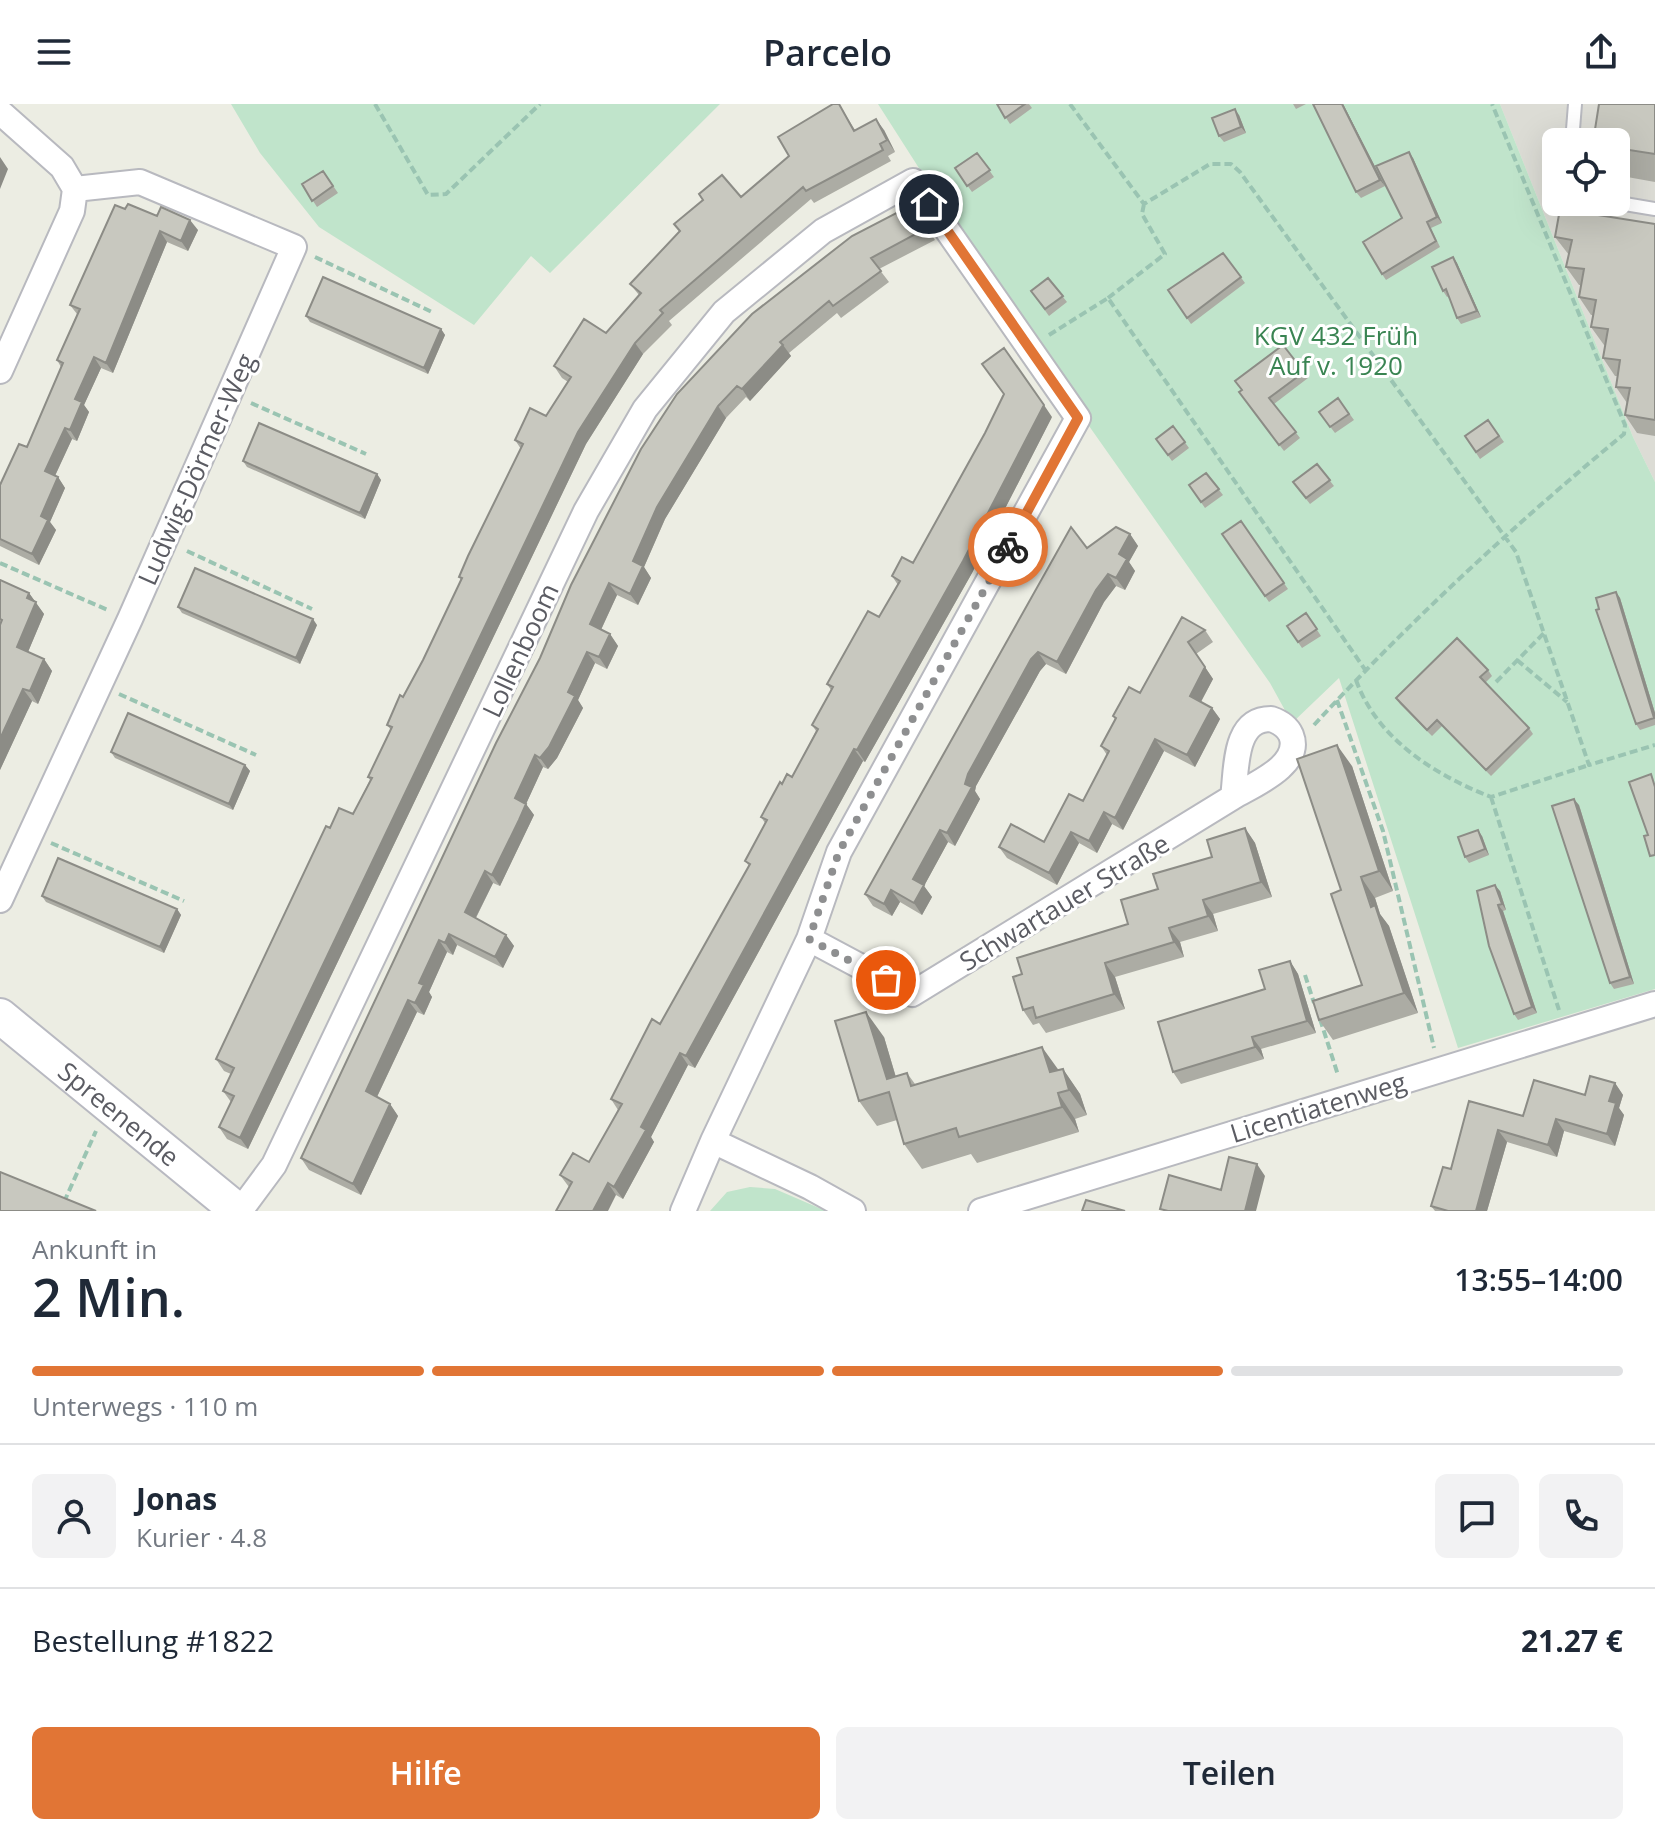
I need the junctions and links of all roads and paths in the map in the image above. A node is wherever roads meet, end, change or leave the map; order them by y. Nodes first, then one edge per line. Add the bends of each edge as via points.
1 (375, 104) edge
2 (540, 104) edge
3 (1070, 104) edge
4 (1492, 104) edge
5 (1575, 104) edge
6 (0, 112) edge
7 (1573, 128) edge
8 (75, 189) junction
9 (1144, 204) junction
10 (1630, 205) edge
11 (1655, 209) edge
12 (294, 247) junction
13 (1108, 298) junction
14 (432, 312) dead end
15 (1030, 347) junction
16 (0, 371) edge
17 (229, 394) junction
18 (366, 454) dead end
19 (1507, 537) junction
20 (165, 541) junction
21 (0, 563) edge
22 (312, 609) dead end
23 (130, 619) junction
24 (1546, 631) junction
25 (1517, 660) junction
26 (1366, 671) junction
27 (1356, 680) junction
28 (1496, 682) dead end
29 (100, 685) junction
30 (1337, 700) junction
31 (1568, 703) junction
32 (1655, 745) edge
33 (1292, 748) junction
34 (256, 755) dead end
35 (1589, 765) junction
36 (1233, 797) junction
37 (1491, 797) junction
38 (31, 834) junction
39 (0, 900) edge
40 (184, 901) dead end
41 (809, 939) junction
42 (1305, 975) dead end
43 (1655, 1004) edge
44 (0, 1016) edge
45 (1562, 1032) junction
46 (1441, 1068) junction
47 (1345, 1098) junction
48 (96, 1131) dead end
49 (713, 1141) junction
50 (52, 1197) edge
51 (64, 1202) junction
52 (75, 1207) edge
53 (239, 1211) edge
54 (683, 1211) edge
55 (853, 1211) edge
56 (981, 1211) edge

1 - 2 path via 428,195 446,194
3 - 9 path
4 - 19 path via 1625,425 1624,434
5 - 7 lane
6 - 8 street via 62,167
8 - 12 street via 140,182
8 - 16 street via 72,211
9 - 13 path via 1142,214 1165,254
9 - 19 path via 1210,164 1231,164
10 - 11 lane
12 - 14 path
12 - 17 street, Ludwig-Dörmer-Weg
13 - 15 path
13 - 26 path
15 - 41 street via 1078,418 839,852
15 - 53 street, Lollenboom via 913,181 823,231 724,312 645,409 586,511 274,1165
17 - 18 path
17 - 20 street, Ludwig-Dörmer-Weg
19 - 24 path via 1523,563
19 - 26 path
20 - 22 path
20 - 23 street, Ludwig-Dörmer-Weg
21 - 23 path
23 - 29 street, Ludwig-Dörmer-Weg
24 - 25 path
24 - 31 path
25 - 28 path
25 - 31 path
26 - 27 path
27 - 30 path
27 - 37 path via 1366,707 1412,753 1441,775
29 - 34 path
29 - 38 street, Ludwig-Dörmer-Weg
30 - 33 path
30 - 46 path via 1383,831
31 - 35 path
32 - 35 path
33 - 36 street, Schwartauer Straße via 1281,767
33 - 36 street via 1291,735 1277,721 1263,719 1250,725 1242,736
35 - 37 path
36 - 41 street, Schwartauer Straße via 912,994
37 - 45 path
38 - 39 street, Ludwig-Dörmer-Weg
38 - 40 path
41 - 49 street
42 - 47 path
43 - 45 street, Licentiatenweg
44 - 53 street, Spreenende
45 - 46 street, Licentiatenweg
46 - 47 street, Licentiatenweg
47 - 56 street, Licentiatenweg
48 - 51 path
49 - 54 street
49 - 55 street
50 - 51 path
51 - 52 path

